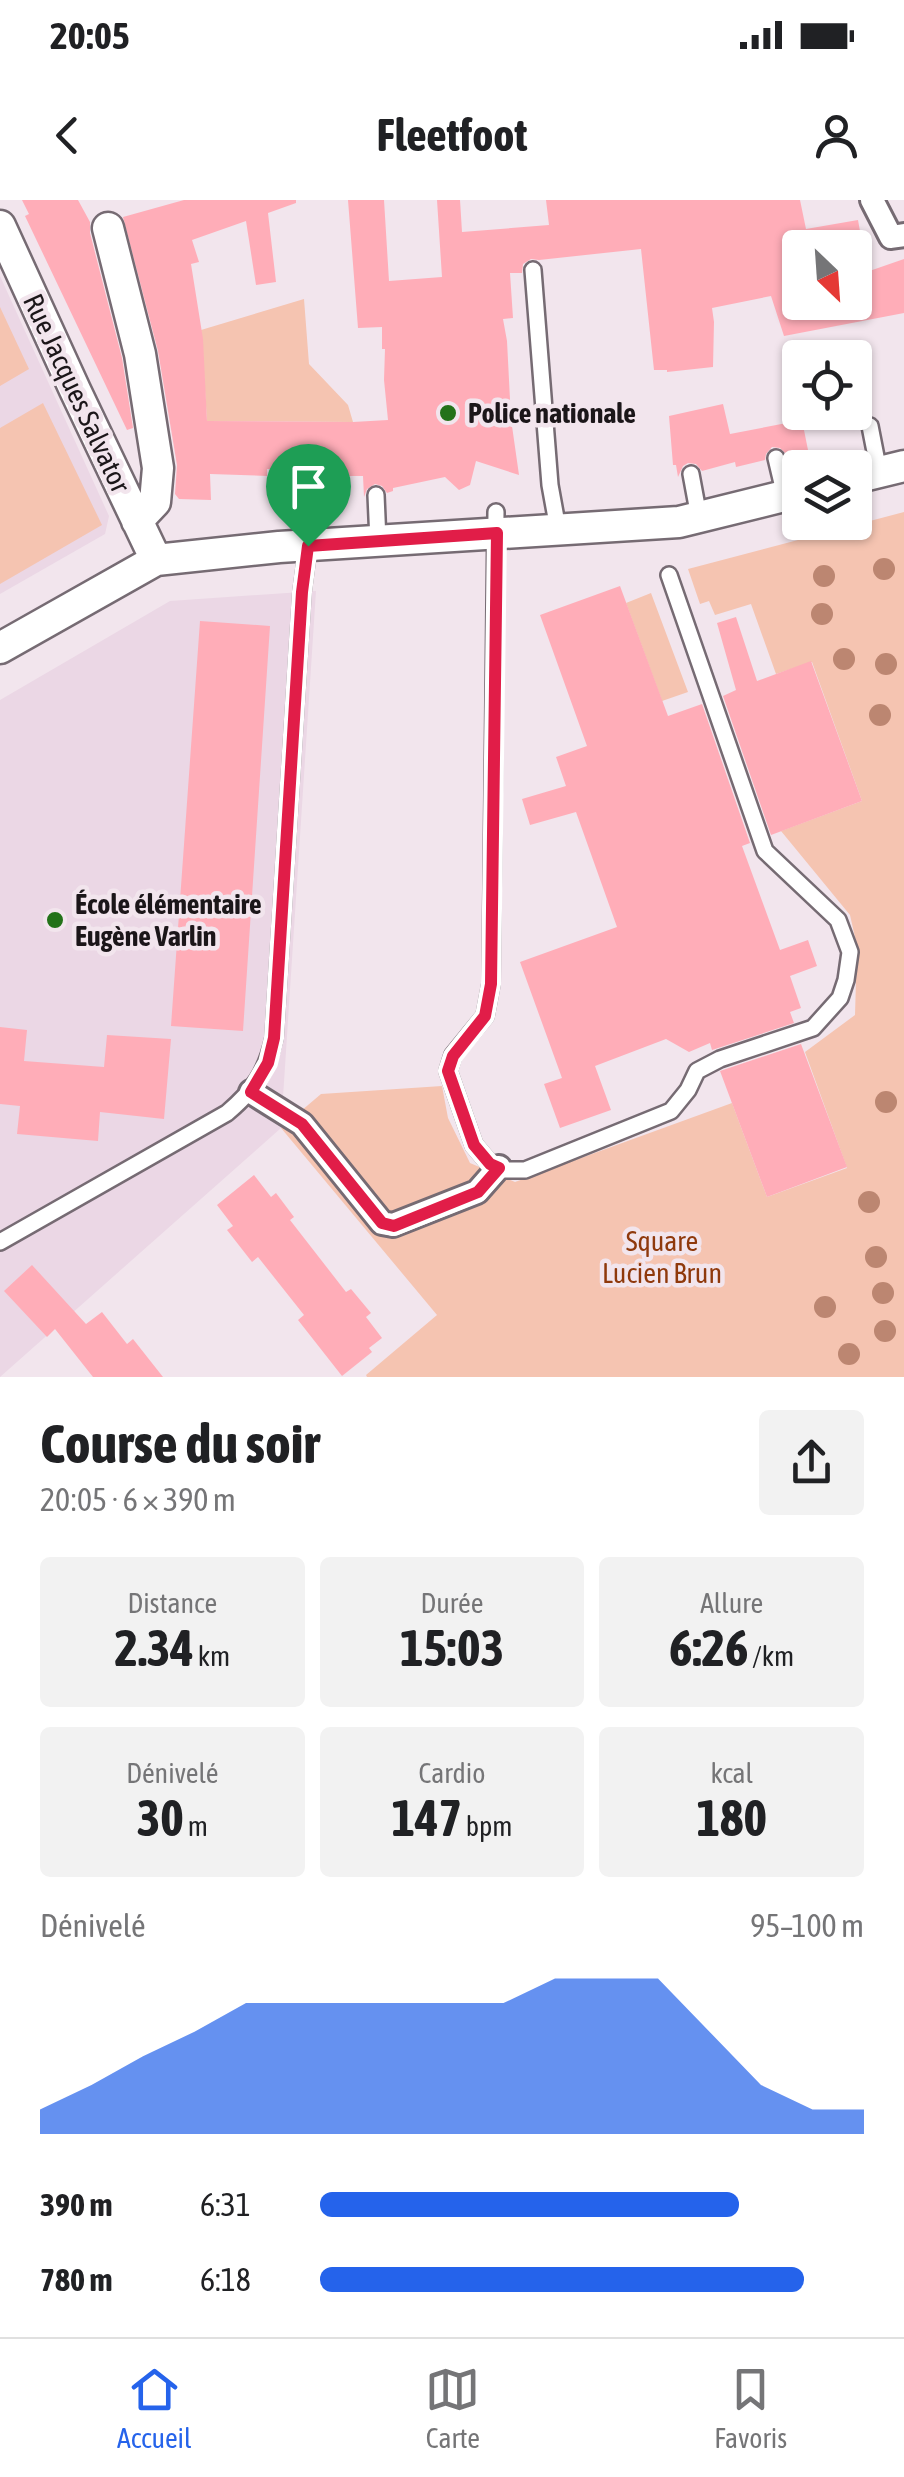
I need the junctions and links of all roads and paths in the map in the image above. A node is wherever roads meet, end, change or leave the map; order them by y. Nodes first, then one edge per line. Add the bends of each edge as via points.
1 (872, 200) edge
2 (0, 226) edge
3 (108, 228) dead end
4 (904, 235) edge
5 (532, 270) dead end
6 (871, 430) edge
7 (776, 458) dead end
8 (782, 472) edge
9 (879, 472) edge
10 (691, 474) dead end
11 (376, 495) dead end
12 (782, 496) edge
13 (699, 517) junction
14 (137, 521) junction
15 (496, 522) junction
16 (558, 529) junction
17 (378, 541) junction
18 (308, 546) junction
19 (156, 560) junction
20 (669, 574) dead end
21 (0, 648) edge
22 (251, 1092) junction
23 (499, 1168) junction
24 (0, 1242) edge

1 - 4 street via 891,236
2 - 14 street, Rue Jacques Salvator
3 - 14 street via 140,354 158,468 155,502
5 - 16 lane
6 - 9 lane
7 - 8 lane
10 - 13 lane
11 - 17 lane
12 - 13 street
13 - 16 street
14 - 19 street, Rue Jacques Salvator
15 - 16 street
15 - 17 street
15 - 23 lane via 491,984 485,1016 448,1071 474,1145
17 - 18 street
18 - 19 street
18 - 22 lane via 274,1038
19 - 21 street
20 - 23 lane via 765,851 838,920 850,952 846,980 840,998 813,1028 698,1070 671,1111 525,1170
22 - 23 street via 302,1124 382,1223 394,1226 478,1192
22 - 24 lane via 227,1113

